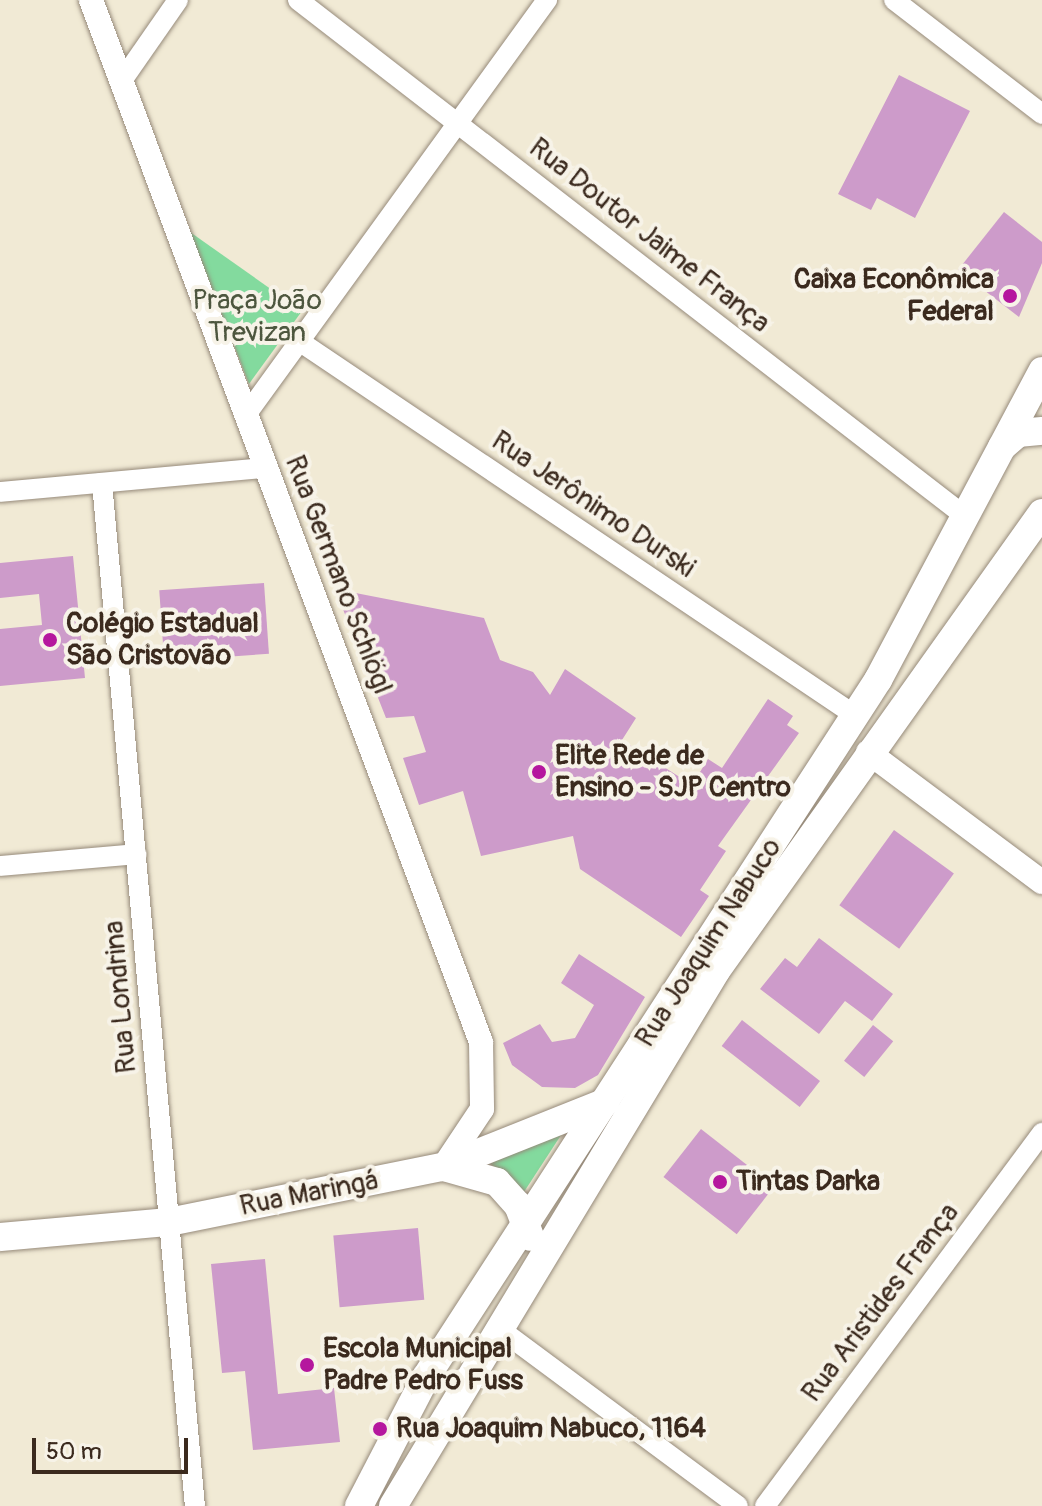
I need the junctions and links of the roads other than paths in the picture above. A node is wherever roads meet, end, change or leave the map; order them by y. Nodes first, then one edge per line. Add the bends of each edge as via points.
1 (91, 0) edge
2 (178, 0) edge
3 (298, 0) edge
4 (547, 0) edge
5 (894, 0) edge
6 (121, 82) junction
7 (1042, 114) edge
8 (457, 123) junction
9 (299, 341) junction
10 (1042, 371) edge
11 (246, 415) junction
12 (1042, 431) edge
13 (1002, 447) junction
14 (266, 468) junction
15 (102, 483) junction
16 (0, 492) edge
17 (1042, 513) edge
18 (966, 517) junction
19 (856, 716) junction
20 (868, 752) junction
21 (136, 854) junction
22 (0, 866) edge
23 (1042, 882) edge
24 (606, 1102) junction
25 (1042, 1133) edge
26 (443, 1167) junction
27 (527, 1221) junction
28 (169, 1222) junction
29 (0, 1237) edge
30 (528, 1276) junction
31 (497, 1327) junction
32 (195, 1506) edge
33 (359, 1506) edge
34 (393, 1506) edge
35 (738, 1506) edge
36 (765, 1506) edge

1 - 6 street, Rua Germano Schlögl
2 - 6 street
3 - 8 street, Rua Doutor Jaime França
4 - 8 street
5 - 7 street
6 - 11 street, Rua Germano Schlögl
8 - 9 street
8 - 18 street, Rua Doutor Jaime França
9 - 11 street
9 - 19 street, Rua Jerônimo Durski
10 - 13 main road, Rua Joaquim Nabuco
11 - 14 street, Rua Germano Schlögl
12 - 13 main road via 1018,433
13 - 18 main road, Rua Joaquim Nabuco
14 - 15 street
14 - 26 street, Rua Germano Schlögl via 481,1042 482,1109
15 - 16 street
15 - 21 street, Rua Londrina
17 - 20 main road, Rua Joaquim Nabuco
18 - 19 main road, Rua Joaquim Nabuco
19 - 24 main road, Rua Joaquim Nabuco
20 - 23 street
20 - 30 main road, Rua Joaquim Nabuco via 716,971
21 - 22 street
21 - 28 street, Rua Londrina
24 - 26 main road, Rua Maringá
24 - 27 main road, Rua Joaquim Nabuco
25 - 36 street, Rua Aristides França
26 - 27 main road via 497,1182
26 - 28 main road, Rua Maringá
27 - 30 main road
27 - 33 main road, Rua Joaquim Nabuco via 426,1377
28 - 29 main road, Rua Maringá
28 - 32 street, Rua Londrina
30 - 31 main road, Rua Joaquim Nabuco
31 - 34 main road, Rua Joaquim Nabuco
31 - 35 street

